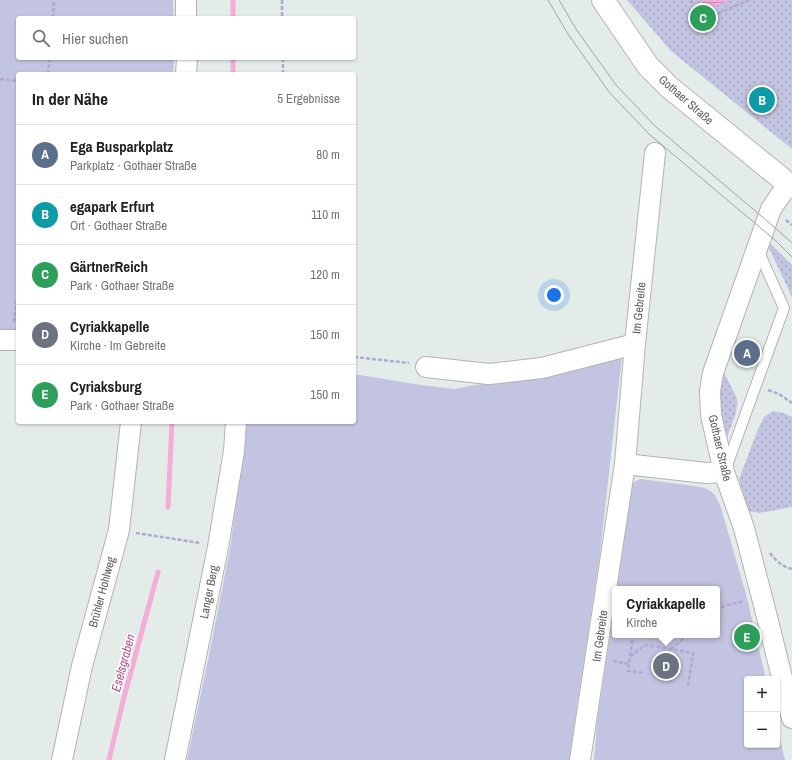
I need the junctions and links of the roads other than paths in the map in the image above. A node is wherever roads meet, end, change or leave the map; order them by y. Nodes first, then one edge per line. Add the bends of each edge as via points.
1 (186, 0) edge
2 (604, 0) edge
3 (186, 16) edge
4 (187, 60) edge
5 (186, 72) edge
6 (655, 153) dead end
7 (790, 185) edge
8 (757, 248) junction
9 (635, 344) junction
10 (426, 367) road end
11 (130, 424) edge
12 (236, 424) edge
13 (625, 464) junction
14 (724, 472) junction
15 (792, 718) edge
16 (62, 760) edge
17 (175, 760) edge
18 (580, 760) edge

1 - 3 street
2 - 7 main road, Gothaer Straße via 648,66 669,87
4 - 5 street
6 - 9 street, Im Gebreite
7 - 8 street, Gothaer Straße via 771,209
8 - 14 street, Gothaer Straße via 713,373 710,391 711,415
8 - 14 lane via 784,308
9 - 10 street via 542,368 489,374
9 - 13 street, Im Gebreite
11 - 16 street, Brühler Hohlweg via 119,530 82,666
12 - 17 street, Langer Berg via 234,451 218,547
13 - 14 street via 706,473
13 - 18 street, Im Gebreite
14 - 15 street, Gothaer Straße via 744,528

